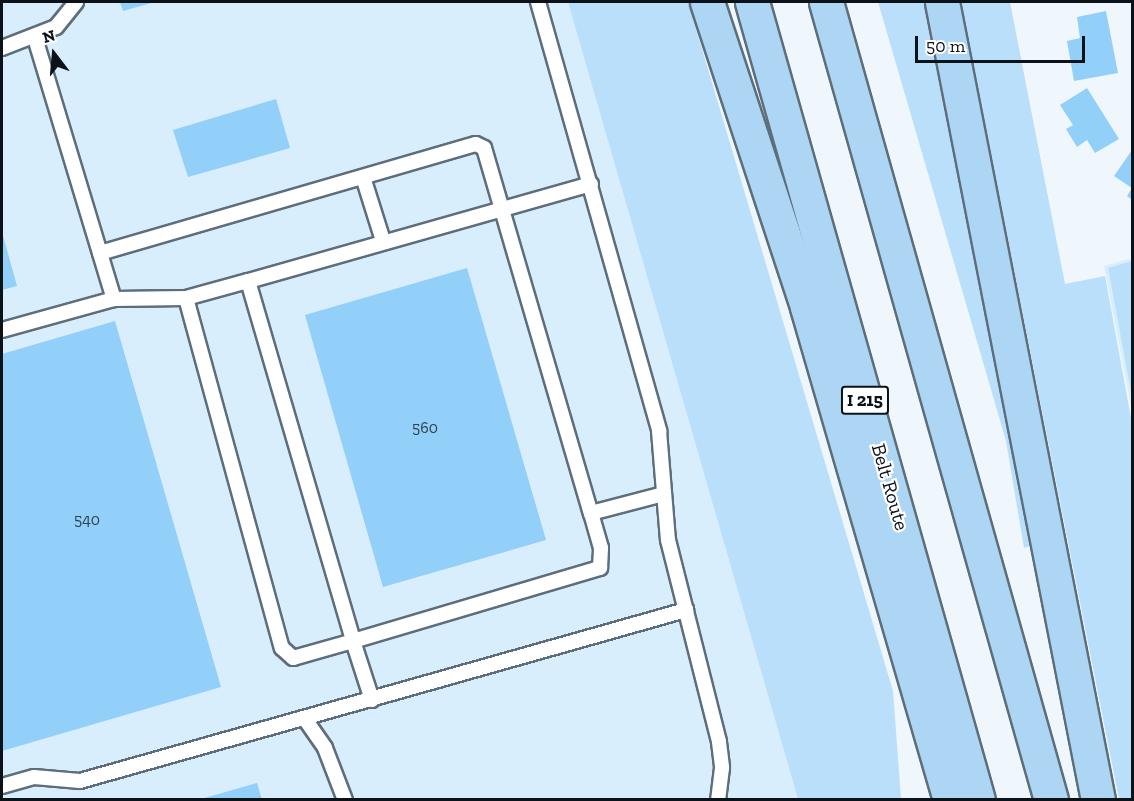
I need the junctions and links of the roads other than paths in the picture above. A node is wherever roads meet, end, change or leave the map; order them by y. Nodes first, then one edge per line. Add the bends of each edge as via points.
1 (76, 2) edge
2 (537, 2) edge
3 (707, 2) edge
4 (752, 2) edge
5 (826, 2) edge
6 (942, 2) edge
7 (35, 38) junction
8 (2, 48) edge
9 (363, 177) junction
10 (591, 184) junction
11 (502, 208) junction
12 (383, 241) junction
13 (100, 253) junction
14 (248, 281) junction
15 (186, 298) junction
16 (114, 299) junction
17 (2, 330) edge
18 (664, 494) junction
19 (591, 513) junction
20 (686, 610) junction
21 (353, 641) junction
22 (372, 700) junction
23 (306, 719) junction
24 (2, 786) edge
25 (345, 800) edge
26 (718, 800) edge
27 (950, 800) edge
28 (978, 800) edge
29 (1051, 800) edge
30 (1098, 800) edge

1 - 7 lane via 56,27
2 - 10 lane
3 - 27 highway via 807,307
4 - 28 highway, Belt Route / I 215
5 - 29 highway
6 - 30 highway
7 - 8 lane
7 - 13 lane
9 - 11 lane via 476,144 484,148
9 - 12 lane
9 - 13 lane
10 - 11 lane
10 - 18 lane via 659,431
11 - 12 lane
11 - 19 lane
12 - 14 lane
13 - 16 lane
14 - 15 lane
14 - 21 lane
15 - 16 lane
15 - 21 lane via 282,648 293,658
16 - 17 lane
18 - 19 lane
18 - 20 lane via 668,540
19 - 21 lane via 601,548 600,568
20 - 22 lane
20 - 26 lane via 719,742 722,768
21 - 22 lane
22 - 23 lane
23 - 24 lane via 80,781 34,777
23 - 25 lane via 325,748

